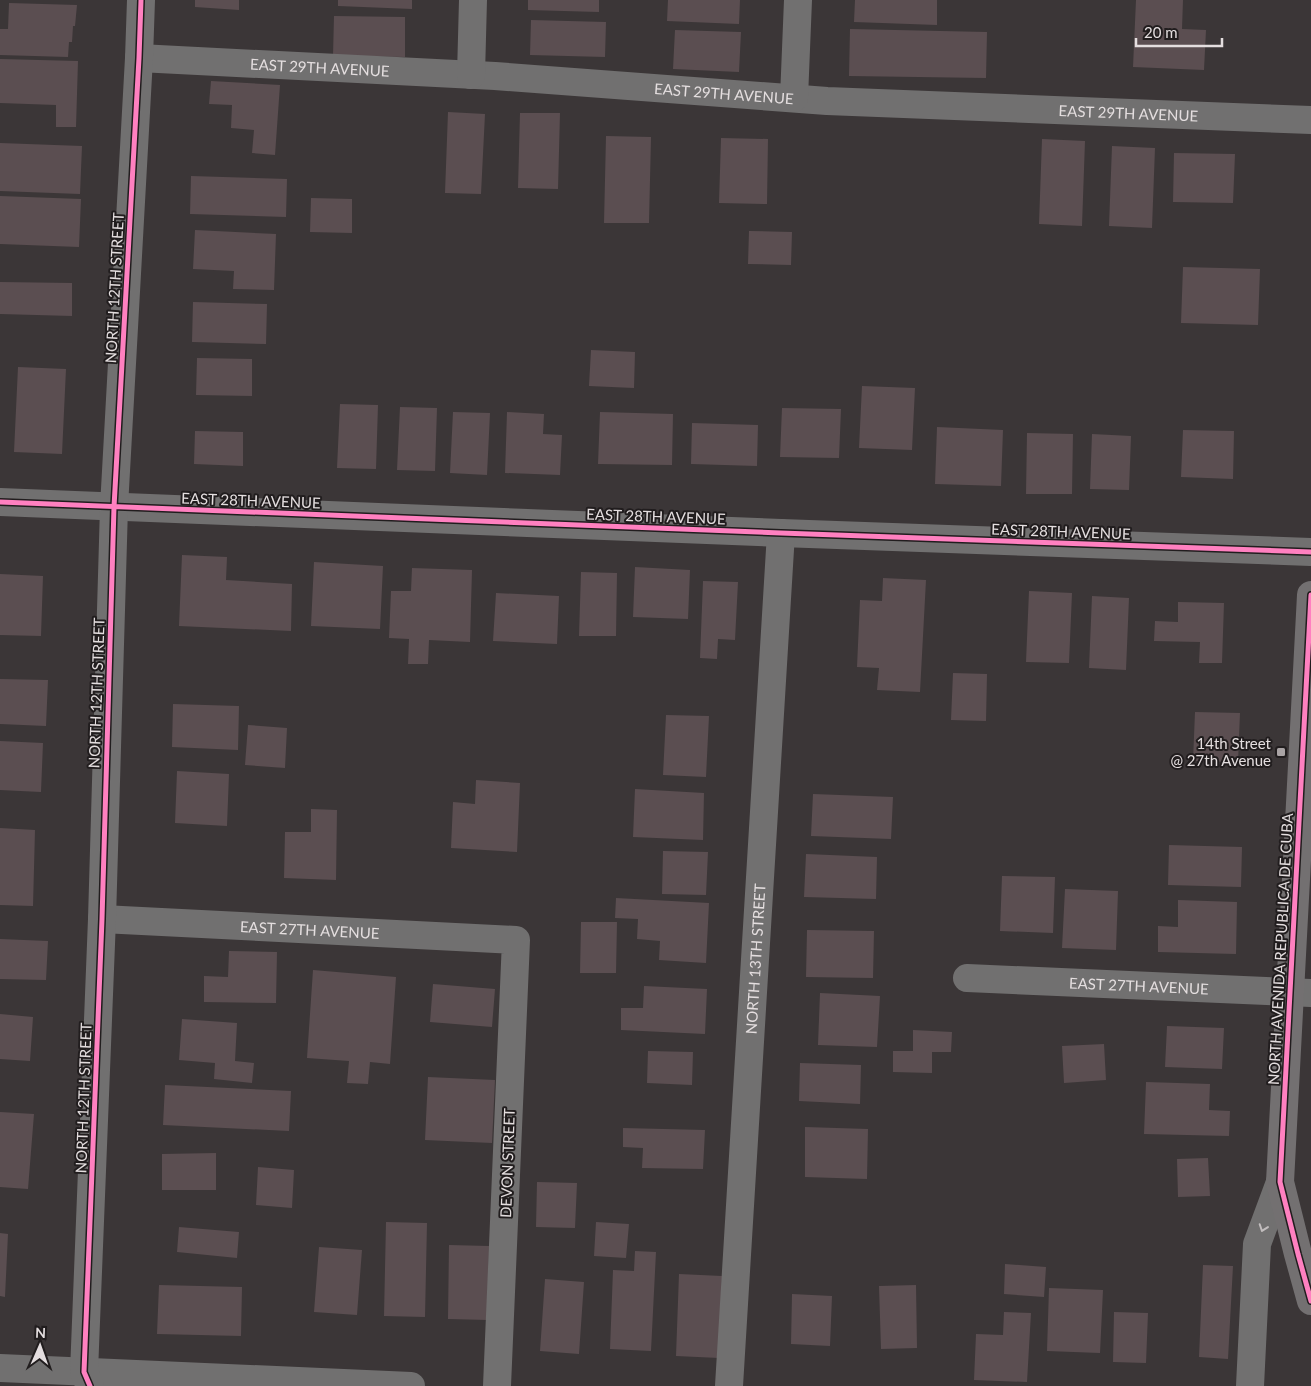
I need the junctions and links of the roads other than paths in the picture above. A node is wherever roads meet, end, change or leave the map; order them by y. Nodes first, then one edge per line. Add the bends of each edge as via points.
1 (141, 0) edge
2 (472, 0) edge
3 (798, 0) edge
4 (139, 58) junction
5 (470, 75) junction
6 (794, 98) junction
7 (1311, 120) edge
8 (0, 502) edge
9 (114, 507) junction
10 (781, 533) junction
11 (1311, 552) edge
12 (1311, 595) edge
13 (102, 919) junction
14 (516, 940) joint
15 (967, 978) dead end
16 (1301, 992) edge
17 (1280, 1182) junction
18 (1311, 1301) edge
19 (0, 1368) edge
20 (87, 1379) edge
21 (411, 1386) edge
22 (497, 1386) edge
23 (729, 1386) edge
24 (1250, 1386) edge

1 - 4 street, NORTH 12TH STREET
2 - 5 street
3 - 6 street
4 - 5 street, EAST 29TH AVENUE
4 - 9 street, NORTH 12TH STREET
5 - 6 street, EAST 29TH AVENUE
6 - 7 street, EAST 29TH AVENUE
8 - 9 street, EAST 28TH AVENUE
9 - 10 street, EAST 28TH AVENUE
9 - 13 street, NORTH 12TH STREET
10 - 11 street, EAST 28TH AVENUE
10 - 23 street, NORTH 13TH STREET
12 - 16 main road, NORTH AVENIDA REPUBLICA DE CUBA
13 - 14 street, EAST 27TH AVENUE
13 - 20 street, NORTH 12TH STREET
14 - 22 street, DEVON STREET
15 - 16 street, EAST 27TH AVENUE
16 - 17 main road, NORTH AVENIDA REPUBLICA DE CUBA
17 - 18 main road, NORTH AVENIDA REPUBLICA DE CUBA
17 -> 24 street via 1258,1244
19 - 20 street
20 - 21 street

